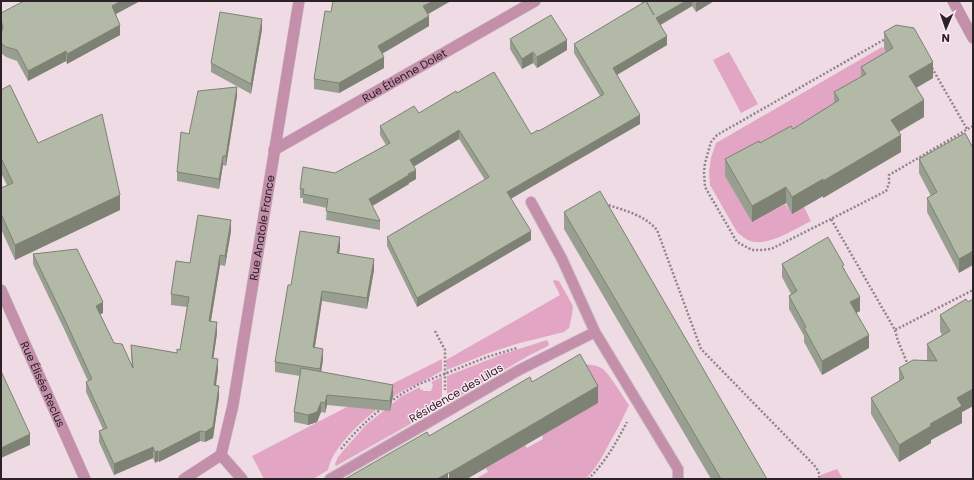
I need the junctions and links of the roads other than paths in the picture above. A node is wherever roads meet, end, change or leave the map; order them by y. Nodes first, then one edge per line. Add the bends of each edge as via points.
1 (299, 1) edge
2 (535, 1) edge
3 (953, 1) edge
4 (973, 38) edge
5 (274, 150) junction
6 (531, 202) dead end
7 (1, 290) edge
8 (595, 332) junction
9 (221, 455) junction
10 (85, 479) edge
11 (184, 479) edge
12 (242, 479) edge
13 (331, 479) edge
14 (678, 479) edge

1 - 5 street, Rue Anatole France
2 - 5 street, Rue Étienne Dolet
3 - 4 street
5 - 9 street, Rue Anatole France via 233,405
6 - 8 lane via 562,259
7 - 10 street, Rue Élisée Reclus
8 - 13 lane, Résidence des Lilas via 519,370
8 - 14 lane via 678,469
9 - 11 street
9 - 12 street

